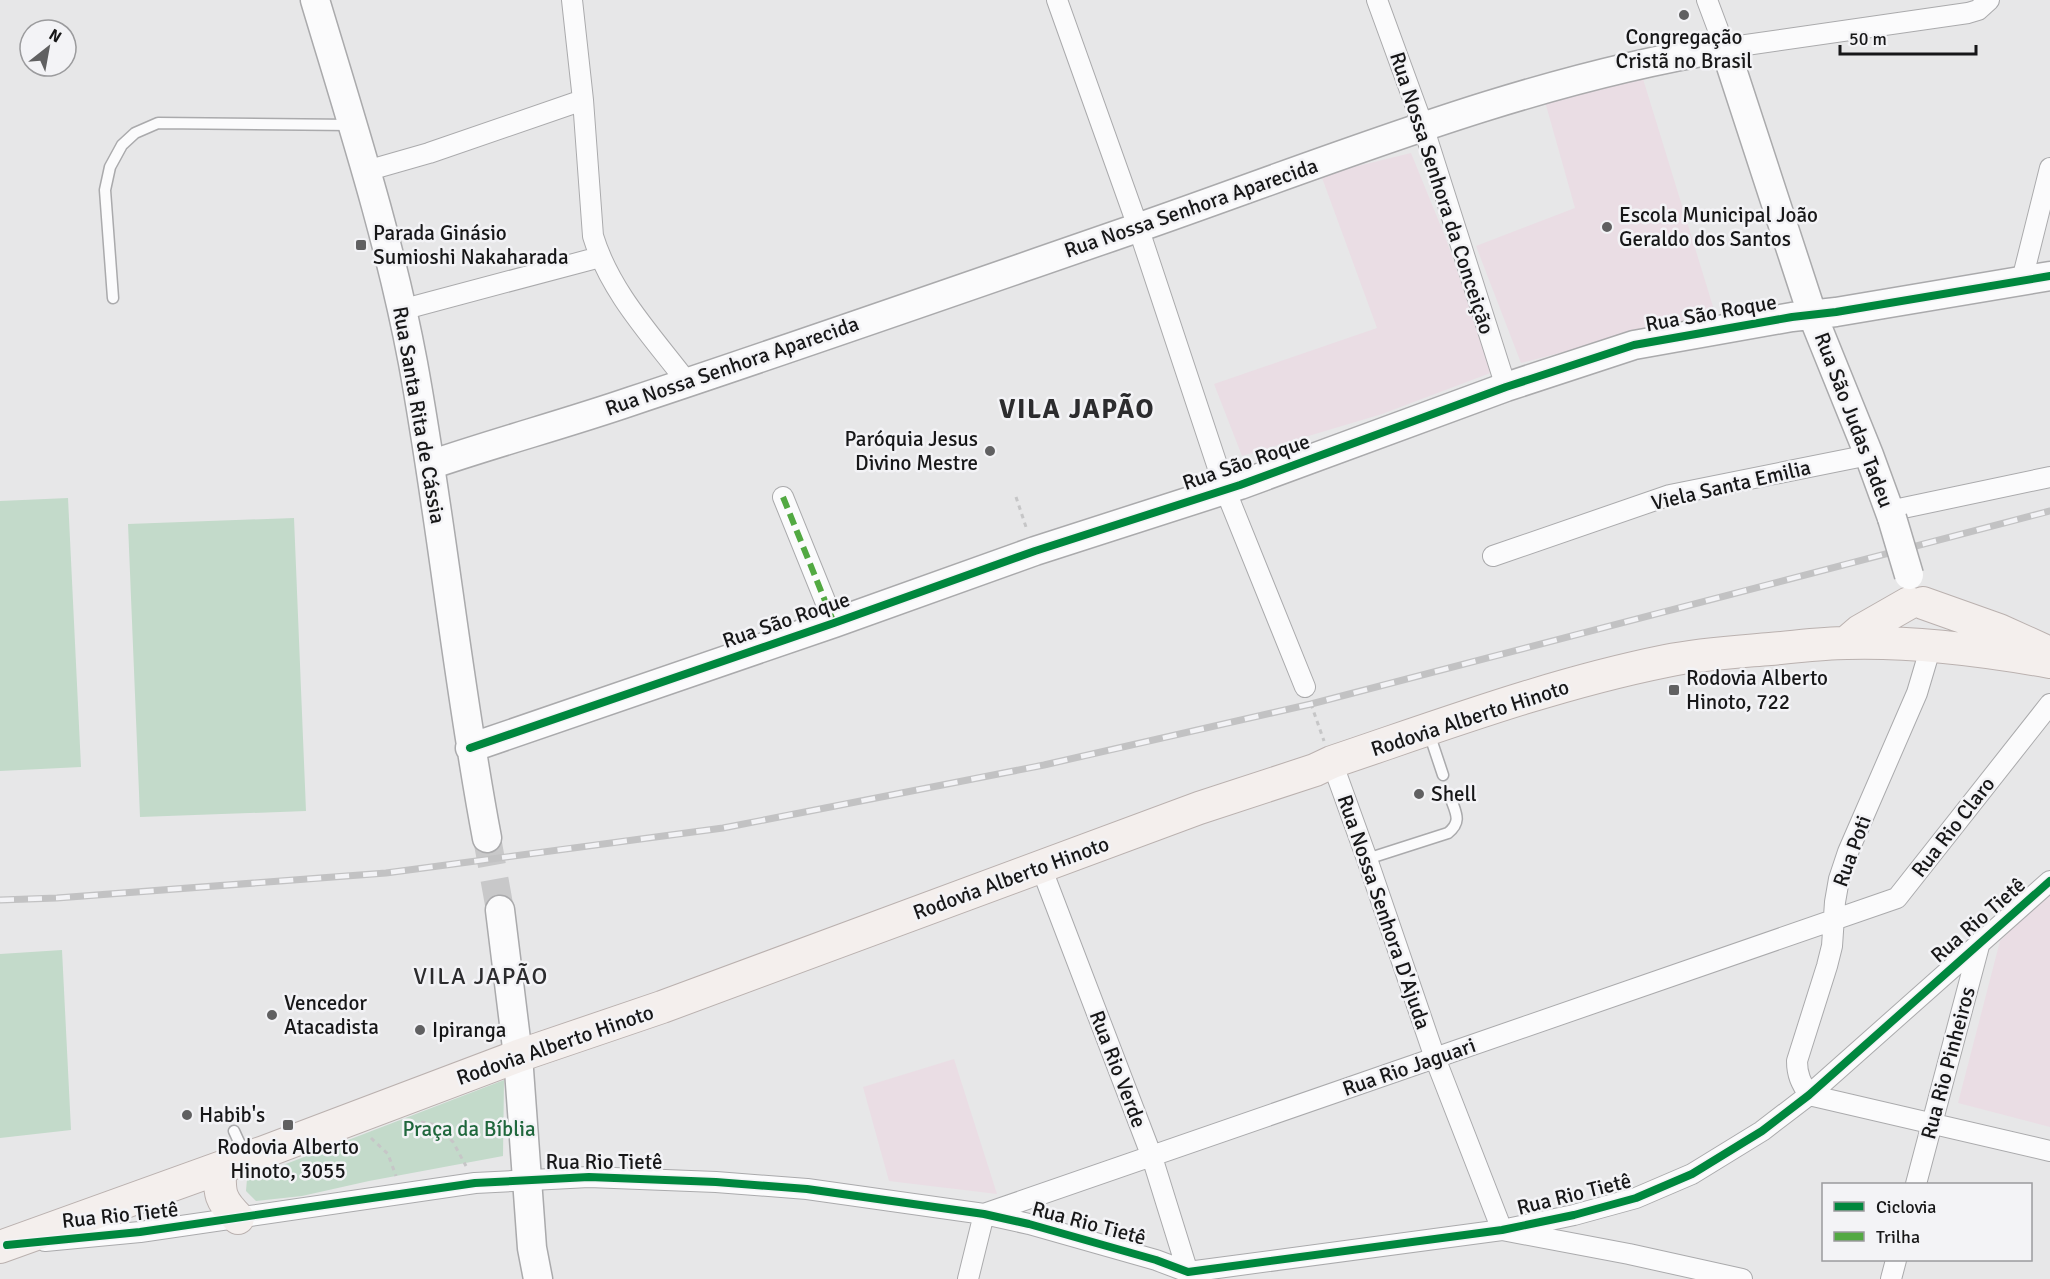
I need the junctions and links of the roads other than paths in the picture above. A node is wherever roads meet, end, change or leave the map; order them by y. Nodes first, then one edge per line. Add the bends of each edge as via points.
1 (315, 0) edge
2 (572, 0) edge
3 (1057, 0) edge
4 (1377, 0) edge
5 (1707, 0) edge
6 (1989, 0) edge
7 (1965, 7) edge
8 (1725, 48) junction
9 (583, 100) junction
10 (352, 126) junction
11 (1423, 126) junction
12 (2050, 168) edge
13 (366, 171) junction
14 (1138, 227) junction
15 (600, 257) junction
16 (2050, 276) edge
17 (2022, 280) junction
18 (113, 298) dead end
19 (401, 310) junction
20 (1812, 314) junction
21 (687, 382) junction
22 (1506, 387) junction
23 (1869, 455) junction
24 (430, 465) junction
25 (2050, 477) edge
26 (1225, 489) junction
27 (783, 497) dead end
28 (1890, 514) junction
29 (1493, 556) dead end
30 (1914, 592) junction
31 (834, 623) junction
32 (1846, 643) junction
33 (1918, 645) junction
34 (2050, 654) edge
35 (2050, 662) edge
36 (1305, 687) road end
37 (2050, 704) edge
38 (1428, 730) junction
39 (470, 748) junction
40 (1332, 762) junction
41 (1443, 775) dead end
42 (1449, 796) dead end
43 (487, 838) tunnel mouth
44 (1367, 859) junction
45 (1041, 867) junction
46 (2050, 881) edge
47 (500, 910) tunnel mouth
48 (1835, 919) junction
49 (1980, 942) junction
50 (519, 1056) junction
51 (1435, 1058) junction
52 (1809, 1095) junction
53 (1933, 1123) junction
54 (234, 1131) dead end
55 (2050, 1151) edge
56 (1152, 1156) junction
57 (233, 1164) junction
58 (526, 1180) junction
59 (1917, 1183) edge
60 (984, 1214) junction
61 (238, 1218) junction
62 (1502, 1230) junction
63 (3, 1246) edge
64 (1896, 1261) edge
65 (1189, 1276) edge
66 (538, 1279) edge
67 (968, 1279) edge
68 (1742, 1279) edge
69 (1890, 1279) edge

1 - 10 street, Rua Santa Rita de Cássia
2 - 9 street
3 - 14 street
4 - 11 street, Rua Nossa Senhora da Conceição
5 - 8 street
6 - 7 street via 1978,10
7 - 8 street, Rua Nossa Senhora Aparecida
8 - 11 street, Rua Nossa Senhora Aparecida via 1602,72
8 - 20 street, Rua São Judas Tadeu
9 - 13 street
9 - 15 street via 593,236
10 - 13 street, Rua Santa Rita de Cássia
10 - 18 lane via 158,123 135,133 122,145 110,167 105,190
11 - 14 street, Rua Nossa Senhora Aparecida
11 - 22 street, Rua Nossa Senhora da Conceição
12 - 17 street
13 - 19 street, Rua Santa Rita de Cássia
14 - 21 street, Rua Nossa Senhora Aparecida
14 - 26 street
15 - 19 street
15 - 21 street via 612,283
16 - 17 street, Rua São Roque
17 - 20 street, Rua São Roque
19 - 24 street, Rua Santa Rita de Cássia
20 - 22 street, Rua São Roque via 1634,345
20 - 23 street, Rua São Judas Tadeu
21 - 24 street, Rua Nossa Senhora Aparecida
22 - 26 street, Rua São Roque
23 - 28 street, Rua São Judas Tadeu
23 - 29 street, Viela Santa Emilia via 1670,495
24 - 39 street, Rua Santa Rita de Cássia
25 - 28 street
26 - 31 street, Rua São Roque
26 - 36 street
27 - 31 street
28 - 30 street, Rua São Judas Tadeu, bridge
30 - 32 main road
30 - 33 street, Rua São Judas Tadeu via 1932,628
30 - 34 main road
31 - 39 street, Rua São Roque
32 - 33 main road, Rodovia Alberto Hinoto
32 - 38 main road, Rodovia Alberto Hinoto via 1668,660 1609,674
33 - 35 main road, Rodovia Alberto Hinoto
33 - 48 street, Rua Poti via 1917,693 1848,852 1839,879
37 - 48 street, Rua Rio Claro via 1897,898
38 - 40 main road, Rodovia Alberto Hinoto
38 - 41 lane
39 - 43 street, Rua Santa Rita de Cássia
40 - 44 street, Rua Nossa Senhora D'Ajuda
40 - 45 main road, Rodovia Alberto Hinoto
42 - 44 lane via 1458,818 1456,827
44 - 51 street, Rua Nossa Senhora D'Ajuda
45 - 50 main road, Rodovia Alberto Hinoto
45 - 56 street, Rua Rio Verde
46 - 49 street, Rua Rio Tietê
47 - 50 street
48 - 51 street, Rua Rio Jaguari
48 - 52 street, Rua Poti via 1827,966 1797,1061 1800,1082
49 - 52 street, Rua Rio Tietê
49 - 53 street, Rua Rio Pinheiros
50 - 57 main road, Rodovia Alberto Hinoto
50 - 58 street
51 - 56 street, Rua Rio Jaguari
51 - 62 street, Rua Nossa Senhora D'Ajuda
52 - 53 street
52 - 62 street, Rua Rio Tietê via 1762,1131 1692,1174 1636,1198
53 - 55 street
53 - 59 street, Rua Rio Pinheiros
54 - 57 lane
56 - 60 street, Rua Rio Jaguari
56 - 65 street, Rua Rio Verde
57 - 61 main road via 221,1197
57 - 63 main road, Rodovia Alberto Hinoto
58 - 60 street, Rua Rio Tietê via 589,1177 716,1182 807,1189
58 - 61 street, Rua Rio Tietê via 475,1183
58 - 66 street
60 - 65 street, Rua Rio Tietê via 1156,1260
60 - 67 street
61 - 63 street, Rua Rio Tietê
62 - 65 street, Rua Rio Tietê
62 - 68 street
64 - 69 street

